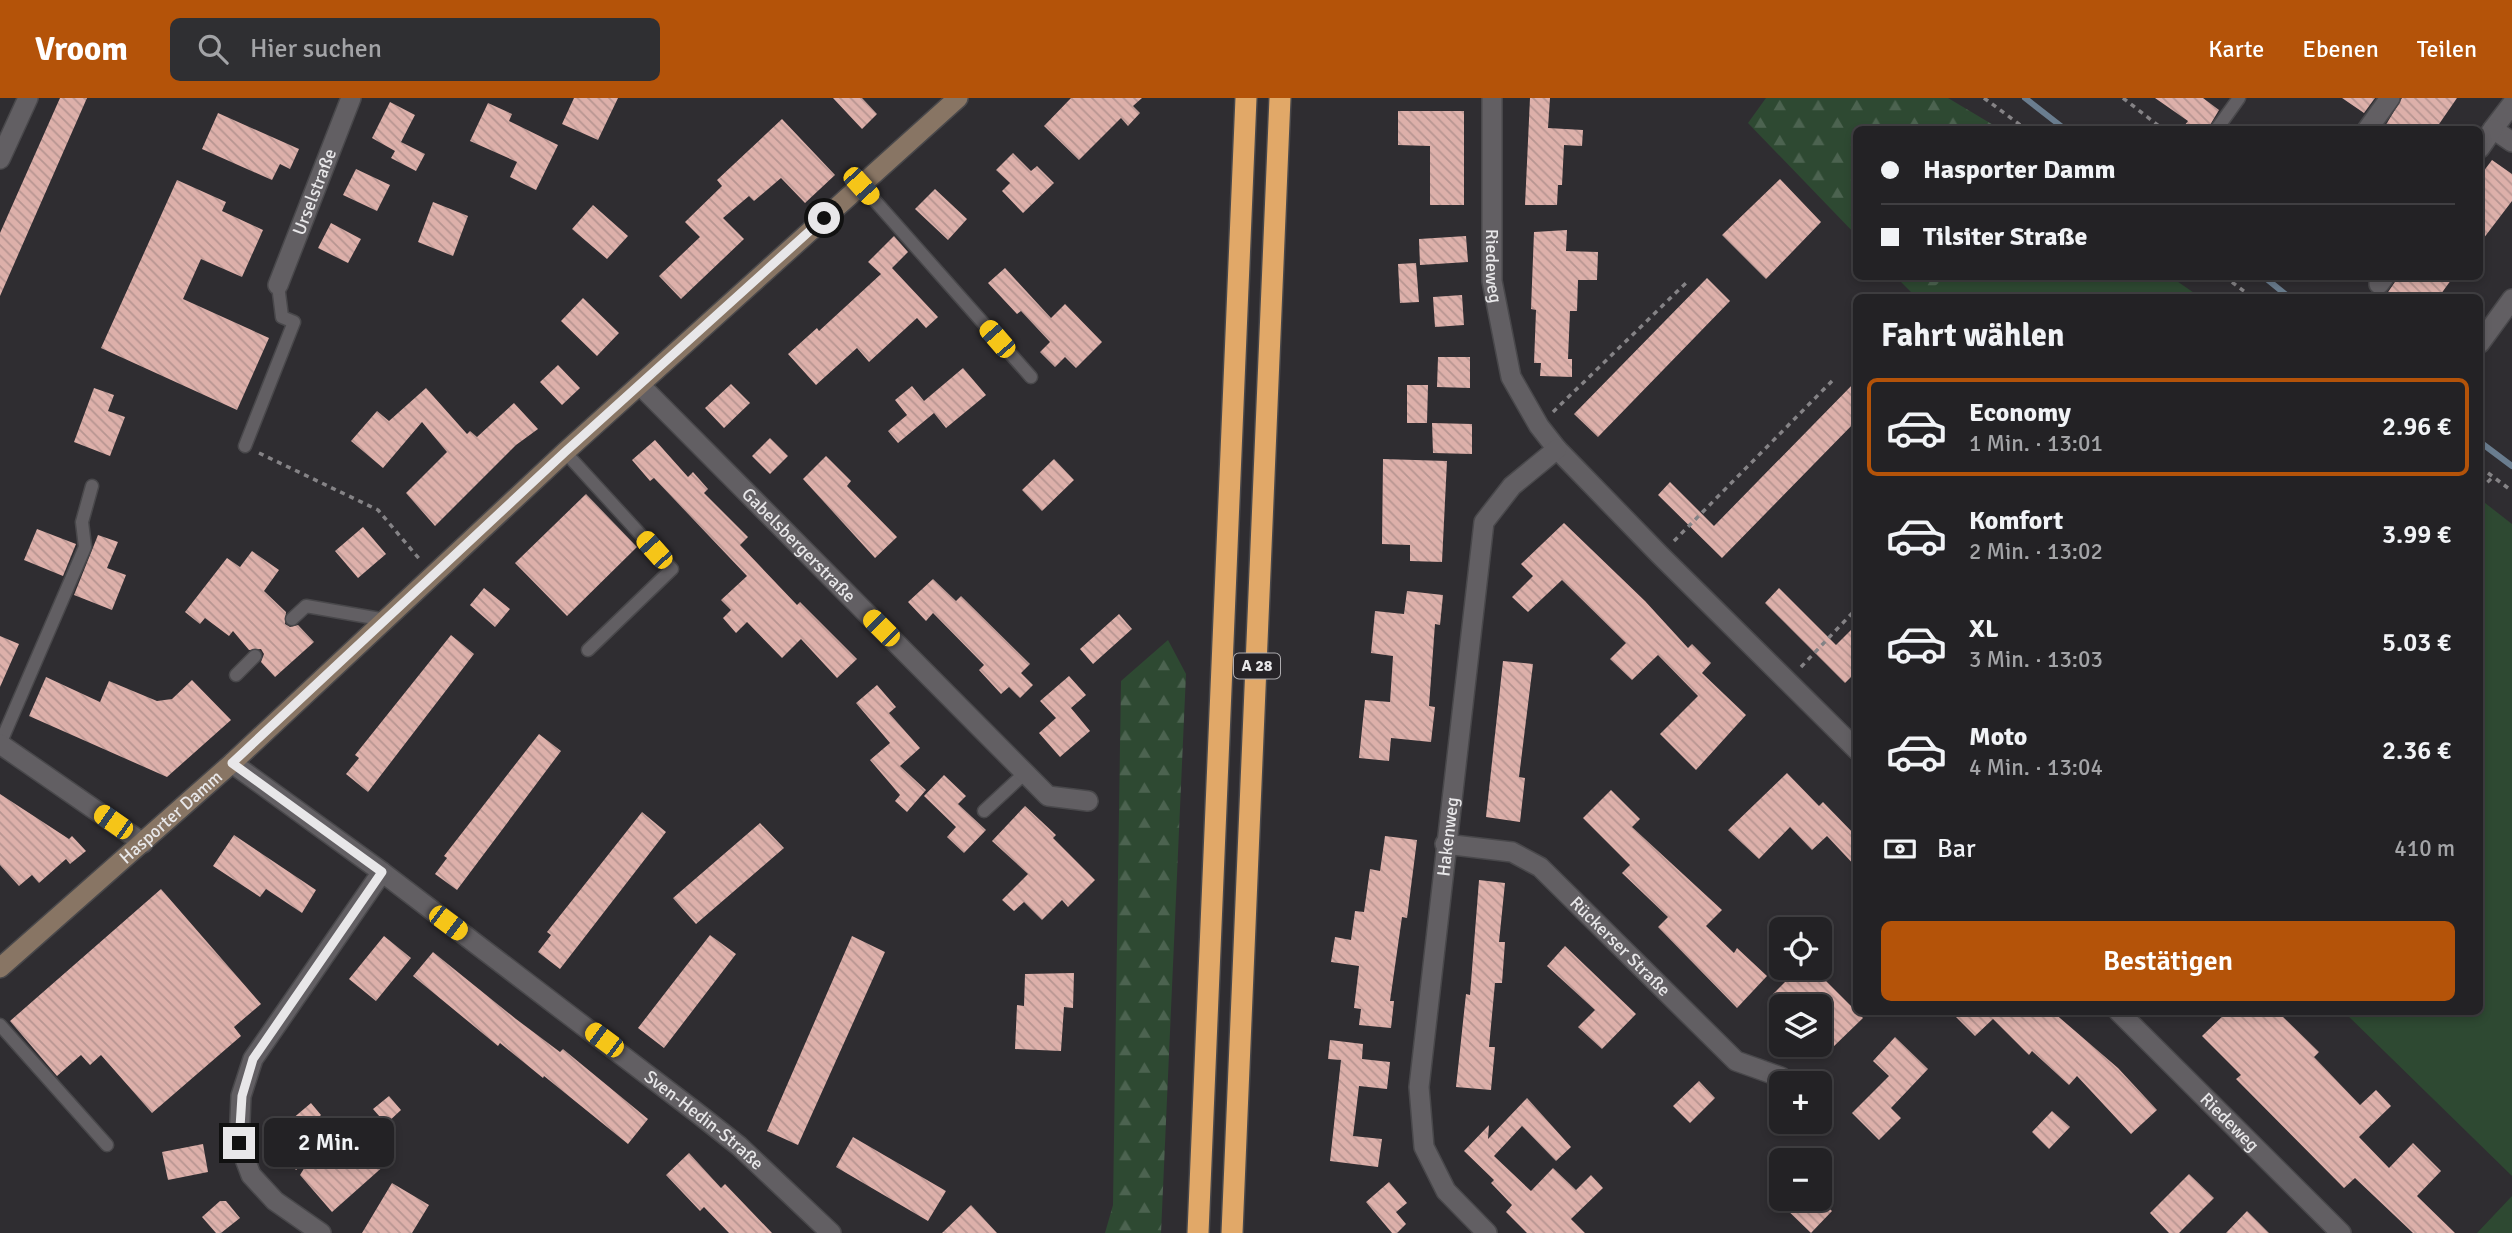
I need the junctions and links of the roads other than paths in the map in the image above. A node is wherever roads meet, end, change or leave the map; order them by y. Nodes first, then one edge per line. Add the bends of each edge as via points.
1 (28, 98) edge
2 (351, 98) edge
3 (958, 98) edge
4 (1247, 98) edge
5 (1280, 98) edge
6 (1492, 98) edge
7 (2239, 98) edge
8 (2390, 98) edge
9 (2512, 104) edge
10 (2219, 126) edge
11 (2370, 126) edge
12 (2493, 129) junction
13 (2512, 142) edge
14 (2483, 144) edge
15 (0, 159) edge
16 (861, 186) junction
17 (278, 285) joint
18 (2512, 299) edge
19 (2483, 339) edge
20 (1031, 377) dead end
21 (641, 386) junction
22 (245, 446) road end
23 (1556, 449) junction
24 (565, 452) junction
25 (92, 485) dead end
26 (292, 619) dead end
27 (386, 620) junction
28 (588, 650) dead end
29 (255, 656) dead end
30 (236, 676) dead end
31 (0, 744) edge
32 (1853, 746) edge
33 (232, 763) junction
34 (1025, 773) junction
35 (1088, 801) dead end
36 (984, 811) dead end
37 (144, 843) junction
38 (1445, 844) junction
39 (382, 872) junction
40 (0, 968) edge
41 (2122, 1015) edge
42 (0, 1025) edge
43 (1769, 1073) edge
44 (107, 1144) dead end
45 (321, 1233) edge
46 (831, 1233) edge
47 (1198, 1233) edge
48 (1232, 1233) edge
49 (1487, 1233) edge
50 (2341, 1233) edge

1 - 15 street
2 - 17 street, Urselstraße
3 - 16 main road, Hasporter Damm
4 - 47 highway, A 28
5 - 48 highway, A 28
6 - 23 street, Riedeweg via 1492,281 1511,377
7 - 10 lane
8 - 11 street
9 - 12 street
12 - 13 street
12 - 14 street
16 - 20 lane
16 - 21 main road, Hasporter Damm
17 - 22 lane via 282,317 293,322
18 - 19 street
21 - 24 main road, Hasporter Damm
21 - 34 street, Gabelsbergerstraße
23 - 32 street, Riedeweg
23 - 38 street, Hakenweg via 1512,486 1484,522
24 - 27 main road, Hasporter Damm
24 - 28 lane via 672,569
25 - 31 lane via 82,522 85,547
26 - 27 lane via 306,606
27 - 33 main road, Hasporter Damm
29 - 30 lane
31 - 37 street
33 - 37 main road, Hasporter Damm
33 - 39 street, Sven-Hedin-Straße
34 - 35 street, Gabelsbergerstraße via 1048,796
34 - 36 lane
37 - 40 main road, Hasporter Damm
38 - 43 street, Rückerser Straße via 1512,852 1540,867 1735,1061
38 - 49 street, Hakenweg via 1419,1087 1424,1147 1446,1191
39 - 45 street via 253,1059 242,1096 239,1143 251,1175 275,1201
39 - 46 street, Sven-Hedin-Straße via 740,1146
41 - 50 street, Riedeweg
42 - 44 lane

